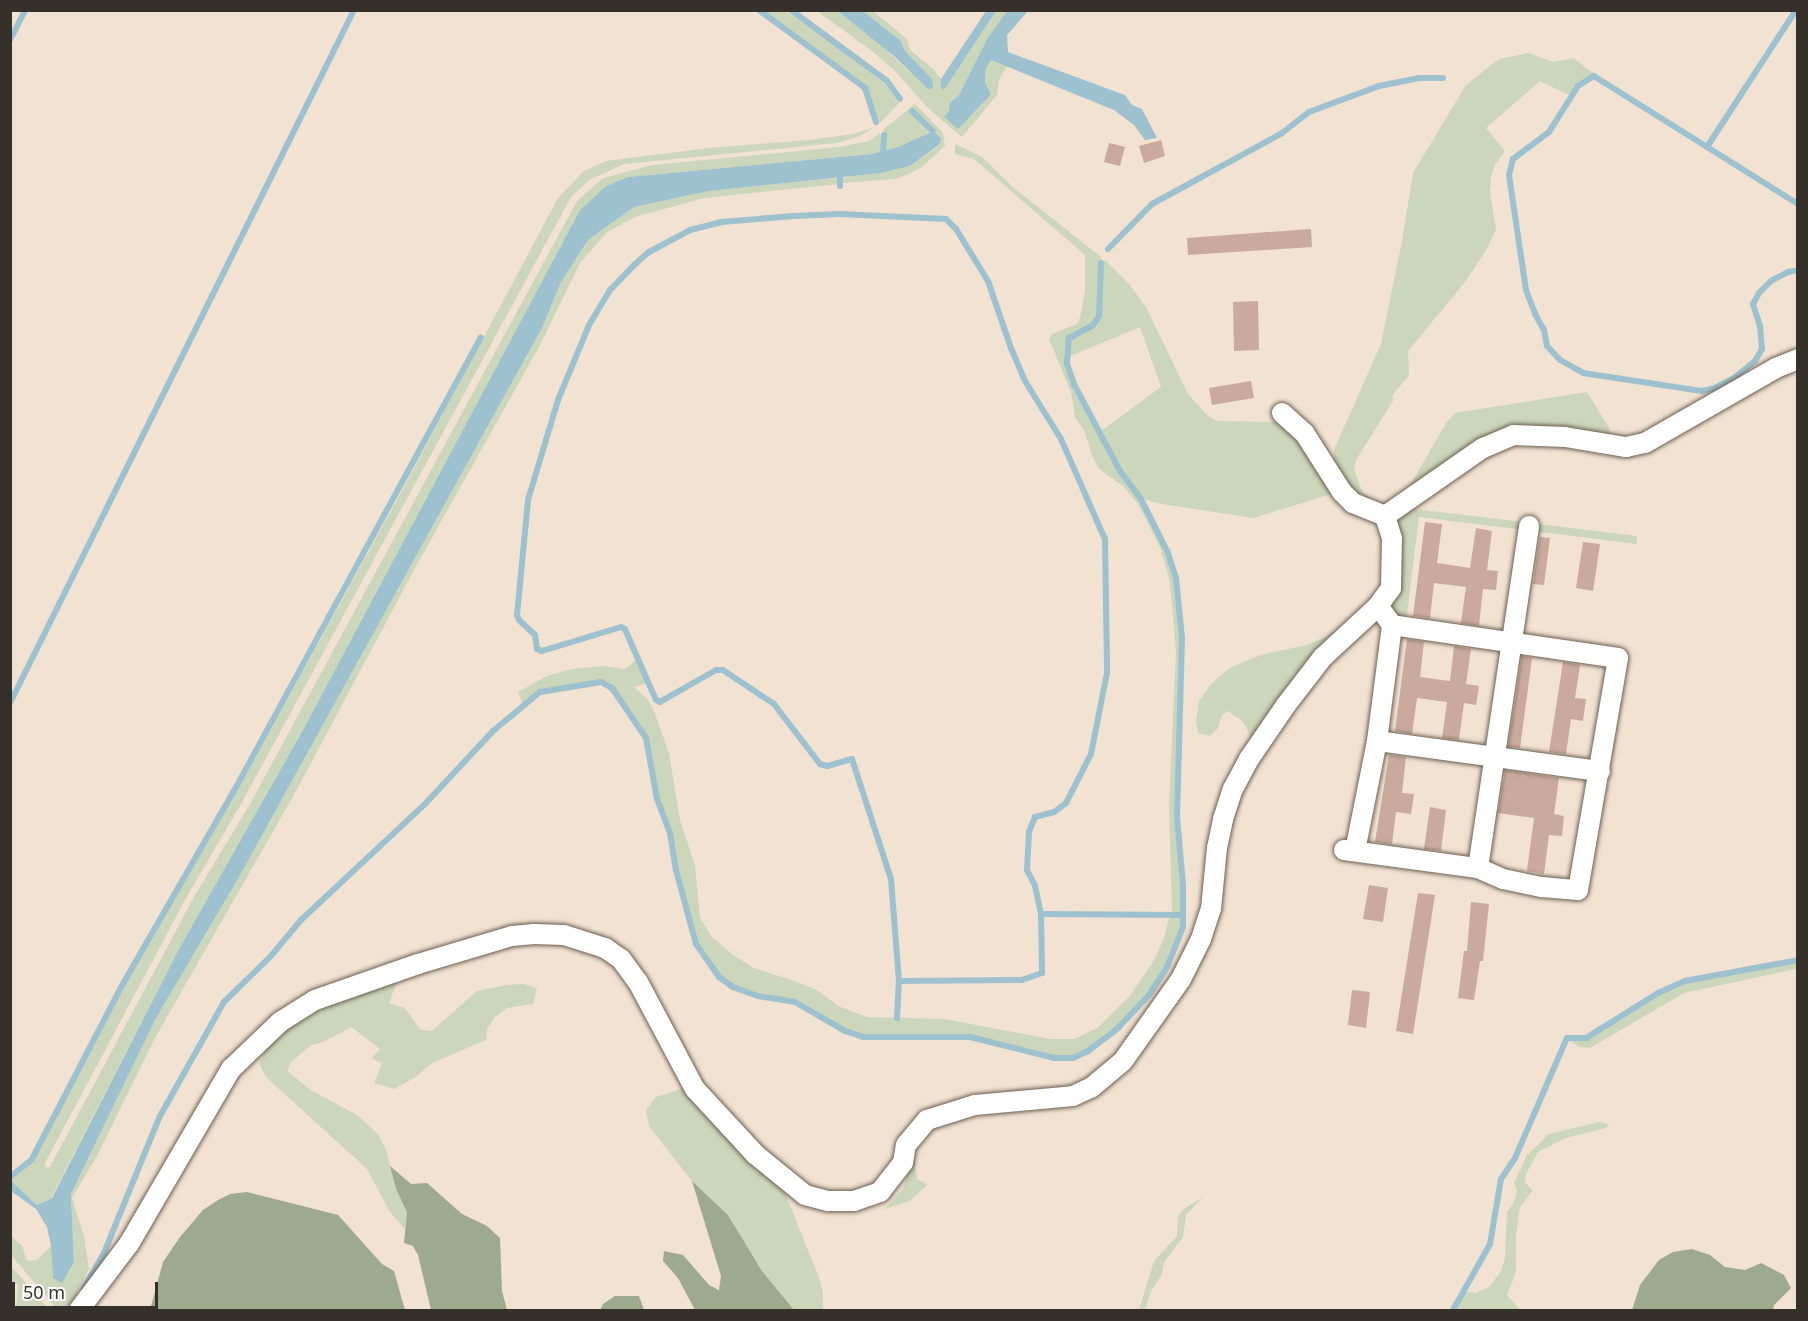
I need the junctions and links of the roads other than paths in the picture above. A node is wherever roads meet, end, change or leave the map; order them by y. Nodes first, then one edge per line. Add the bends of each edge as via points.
1 (1797, 359) edge
2 (1282, 412) dead end
3 (1385, 516) junction
4 (1529, 526) dead end
5 (1378, 606) junction
6 (1392, 625) junction
7 (1511, 642) junction
8 (1377, 741) junction
9 (1493, 758) junction
10 (1600, 771) junction
11 (1478, 868) junction
12 (80, 1311) edge

1 - 3 street via 1645,443 1626,447 1565,437 1513,435 1483,448
2 - 3 street via 1305,434 1342,492 1353,503
3 - 5 street via 1392,538 1391,588
4 - 7 street
5 - 6 street
5 - 12 street via 1323,657 1249,759 1223,819 1211,909 1201,939 1181,980 1123,1061 1092,1087 1073,1096 975,1105 927,1120 906,1145 903,1163 880,1192 854,1201 806,1196 756,1155 696,1089 638,982 621,959 605,948 564,935 512,936 315,1000 280,1022 231,1069 129,1244
6 - 7 street
6 - 8 street
7 - 9 street
7 - 10 street via 1618,658
8 - 9 street
8 - 11 street via 1349,851
9 - 10 street
9 - 11 street
10 - 11 street via 1578,890 1503,879

